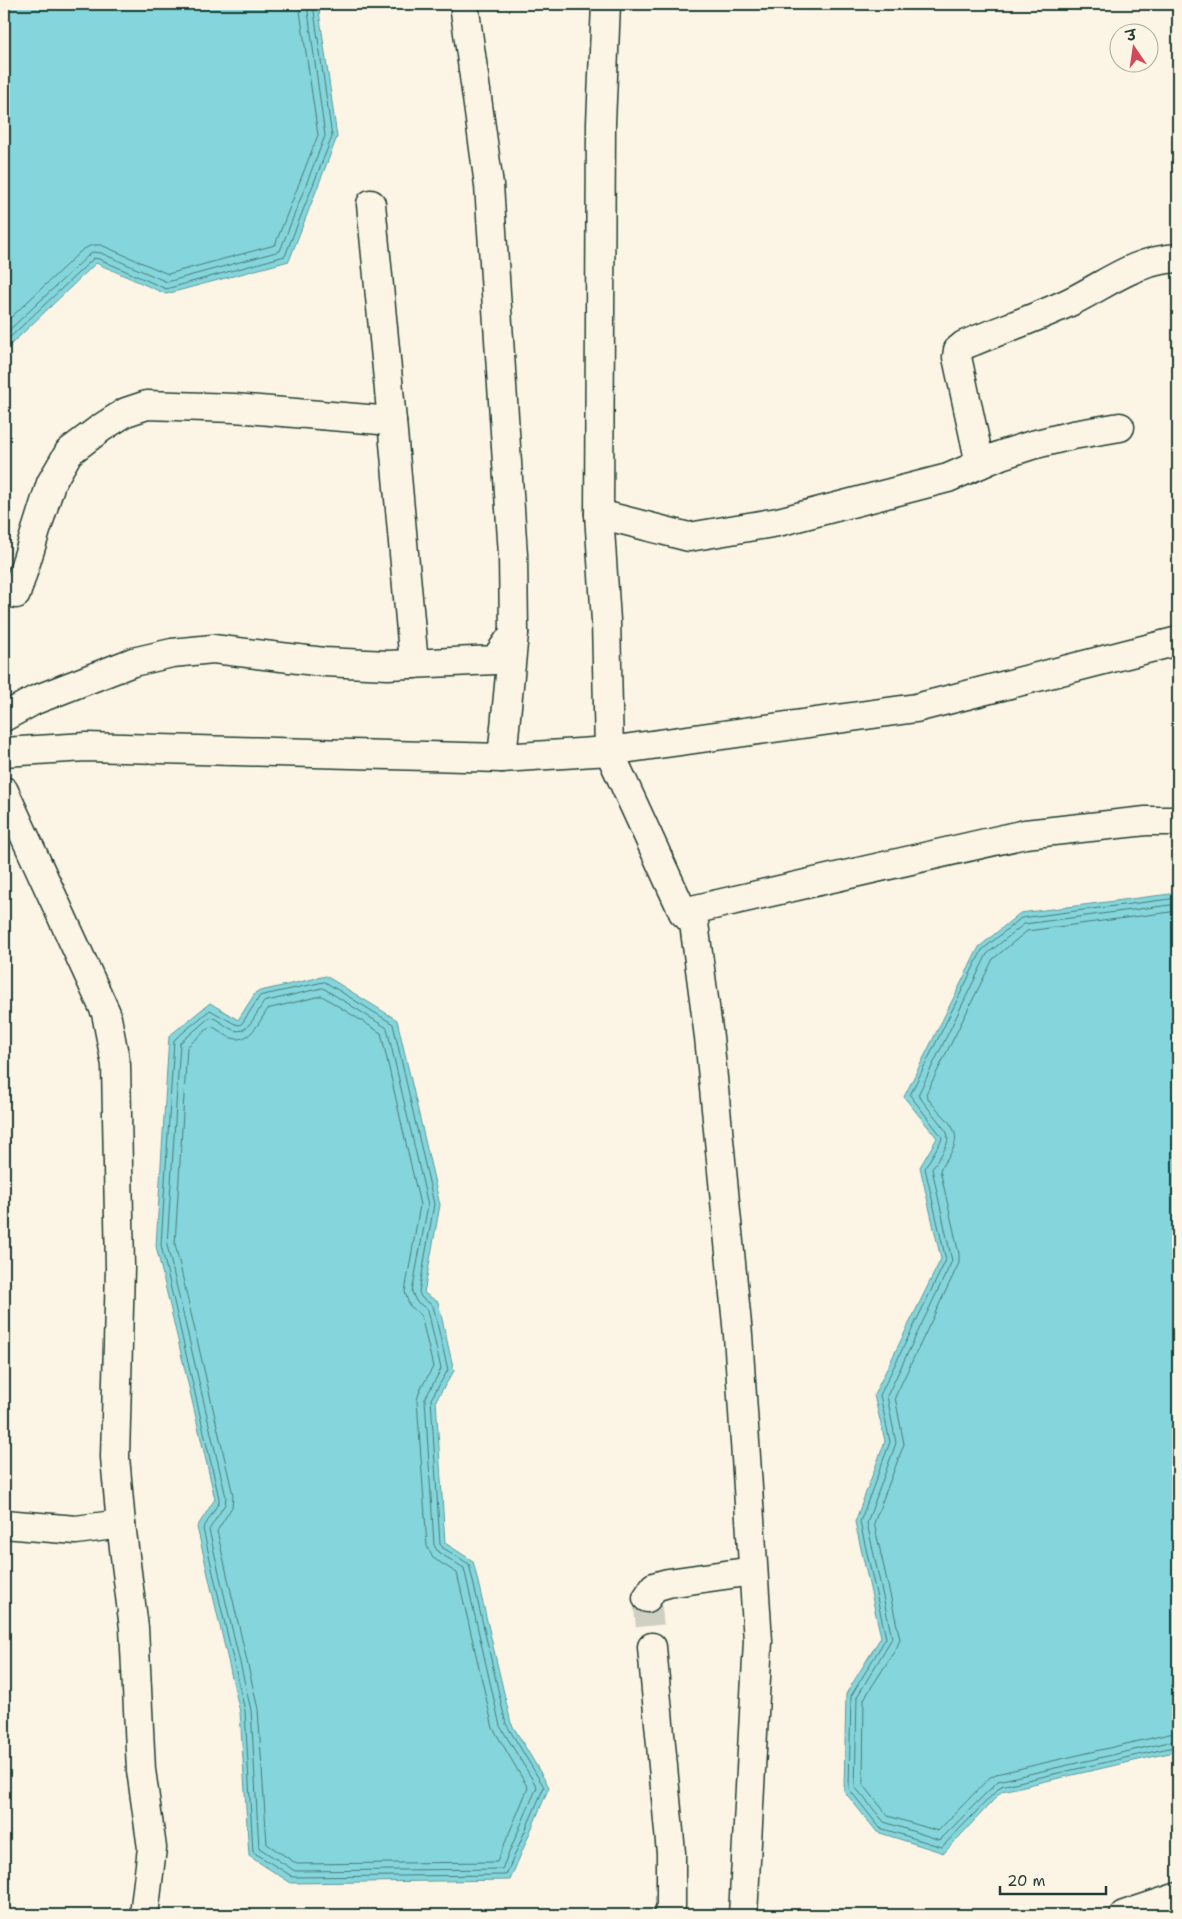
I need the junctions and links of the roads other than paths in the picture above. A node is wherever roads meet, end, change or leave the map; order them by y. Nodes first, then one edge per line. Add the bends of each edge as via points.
1 (464, 4) edge
2 (606, 4) edge
3 (371, 204) dead end
4 (1178, 258) edge
5 (392, 421) junction
6 (1120, 427) dead end
7 (980, 464) junction
8 (599, 514) junction
9 (16, 594) dead end
10 (514, 633) junction
11 (1178, 641) edge
12 (414, 664) junction
13 (4, 717) edge
14 (609, 751) junction
15 (4, 752) edge
16 (502, 758) junction
17 (4, 791) edge
18 (1178, 821) edge
19 (683, 912) junction
20 (4, 1524) edge
21 (121, 1524) junction
22 (753, 1571) junction
23 (647, 1598) dead end
24 (652, 1647) tunnel mouth
25 (1178, 1897) edge
26 (144, 1915) edge
27 (668, 1915) edge
28 (743, 1915) edge
29 (1124, 1915) edge

1 - 10 street via 489,185 513,555
2 - 8 street via 601,123
3 - 5 street
4 - 7 street via 1136,266 1071,301 958,350
5 - 9 street via 234,408 148,405 126,412 69,452 51,483
5 - 12 street
6 - 7 street via 1032,445
7 - 8 street via 948,478 778,522 689,537
8 - 14 street
10 - 12 street via 495,660
10 - 16 street
11 - 14 street via 916,708
12 - 13 street via 324,662 213,649 172,653 133,662 35,700
14 - 16 street
14 - 19 street
15 - 16 street via 86,747
17 - 21 street via 106,1013 116,1065 120,1268 115,1457
18 - 19 street via 1146,821 1025,834
19 - 22 street via 694,923 709,1038 738,1335
20 - 21 street via 76,1530
21 - 26 street via 134,1628 141,1770 152,1848
22 - 23 street via 668,1583 654,1587
22 - 28 street via 758,1641
24 - 27 street via 671,1853 671,1906
25 - 29 street

